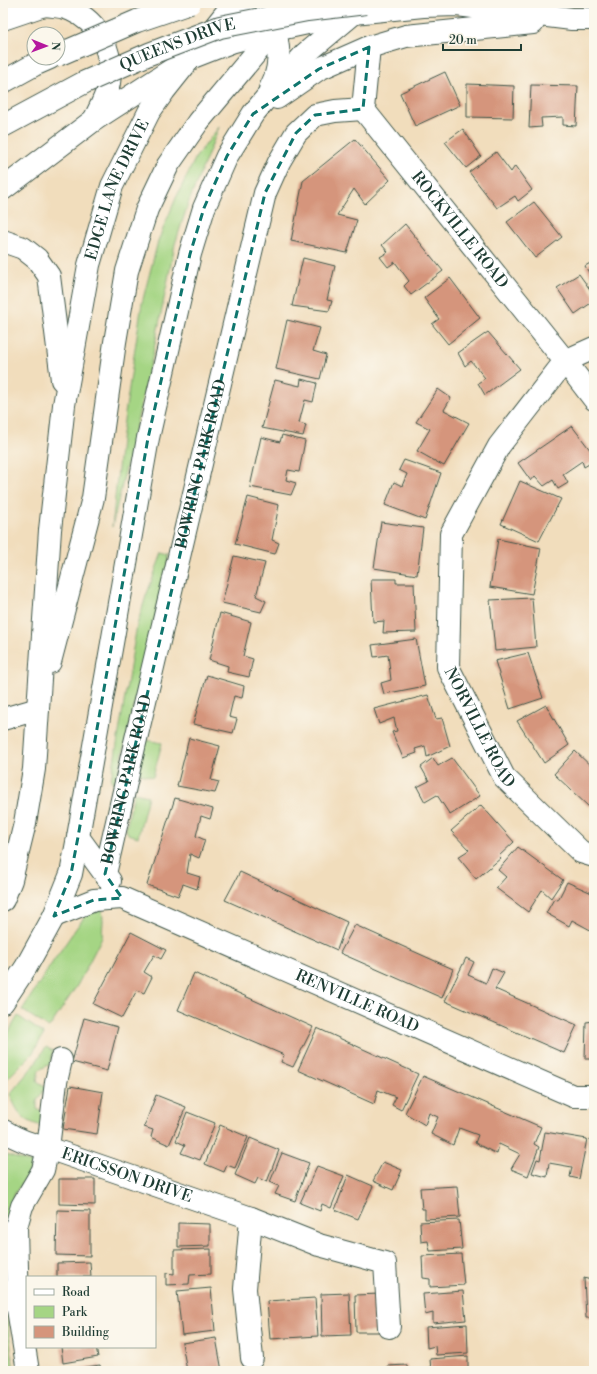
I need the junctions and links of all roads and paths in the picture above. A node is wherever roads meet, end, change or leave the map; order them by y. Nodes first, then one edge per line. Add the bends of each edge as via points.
1 (190, 3) edge
2 (234, 3) edge
3 (308, 3) edge
4 (257, 4) edge
5 (455, 4) edge
6 (40, 5) edge
7 (363, 6) edge
8 (572, 18) junction
9 (3, 19) edge
10 (594, 19) edge
11 (275, 30) junction
12 (369, 47) junction
13 (66, 52) edge
14 (189, 58) junction
15 (32, 66) edge
16 (3, 82) edge
17 (267, 97) junction
18 (363, 109) junction
19 (253, 114) junction
20 (94, 120) junction
21 (3, 126) edge
22 (3, 189) edge
23 (3, 241) edge
24 (594, 348) edge
25 (565, 361) junction
26 (594, 400) edge
27 (64, 405) junction
28 (38, 709) junction
29 (3, 719) edge
30 (78, 837) junction
31 (594, 856) edge
32 (105, 874) junction
33 (122, 898) junction
34 (3, 900) edge
35 (54, 916) junction
36 (3, 1002) edge
37 (61, 1060) dead end
38 (594, 1096) edge
39 (3, 1130) edge
40 (48, 1148) junction
41 (251, 1218) junction
42 (389, 1327) dead end
43 (252, 1358) dead end
44 (28, 1371) edge

1 - 13 main road, bridge via 137,21
2 - 14 main road, EDGE LANE DRIVE
3 - 11 main road
4 - 11 main road
4 - 14 main road
5 - 7 main road
5 - 8 main road
6 - 9 main road
6 - 20 main road via 70,9 86,18 98,31 106,48 110,61 109,83
7 - 11 main road
7 - 17 main road via 305,54
7 - 21 main road, QUEENS DRIVE, bridge via 308,10 220,27 85,82
8 - 10 main road
8 - 12 main road via 406,36
11 - 14 main road via 230,42
11 - 17 main road via 279,58 277,74
11 - 28 main road via 198,122 168,165 147,210 127,271 93,498
12 - 18 main road
12 - 19 main road via 319,69
14 - 20 main road
14 - 27 main road, EDGE LANE DRIVE via 149,112 112,186 89,265
15 - 16 main road
17 - 19 main road
18 - 25 main road, ROCKVILLE ROAD
18 - 32 main road, BOWRING PARK ROAD via 315,115 296,133 265,193
19 - 30 main road, BOWRING PARK ROAD via 227,156 204,208 190,254 148,438
20 - 22 main road
23 - 27 main road via 23,248 37,259 49,276
24 - 25 main road, NORVILLE ROAD
25 - 26 main road, ROCKVILLE ROAD
25 - 31 main road, NORVILLE ROAD via 499,446 451,534 448,667 504,777 581,852
27 - 28 main road via 50,530
28 - 29 main road
28 - 34 main road via 34,769 25,823 11,880
30 - 32 main road
30 - 35 main road, BOWRING PARK ROAD via 70,874
32 - 33 main road
33 - 35 main road, RENVILLE ROAD via 94,900
33 - 38 main road, RENVILLE ROAD via 573,1096
35 - 36 main road, BOWRING PARK ROAD
37 - 40 main road
39 - 40 main road, ERICSSON DRIVE via 20,1140
40 - 41 main road, ERICSSON DRIVE
40 - 44 main road via 43,1170 22,1206 16,1227 18,1309
41 - 42 main road, ERICSSON DRIVE via 319,1245 385,1263
41 - 43 main road via 245,1289

